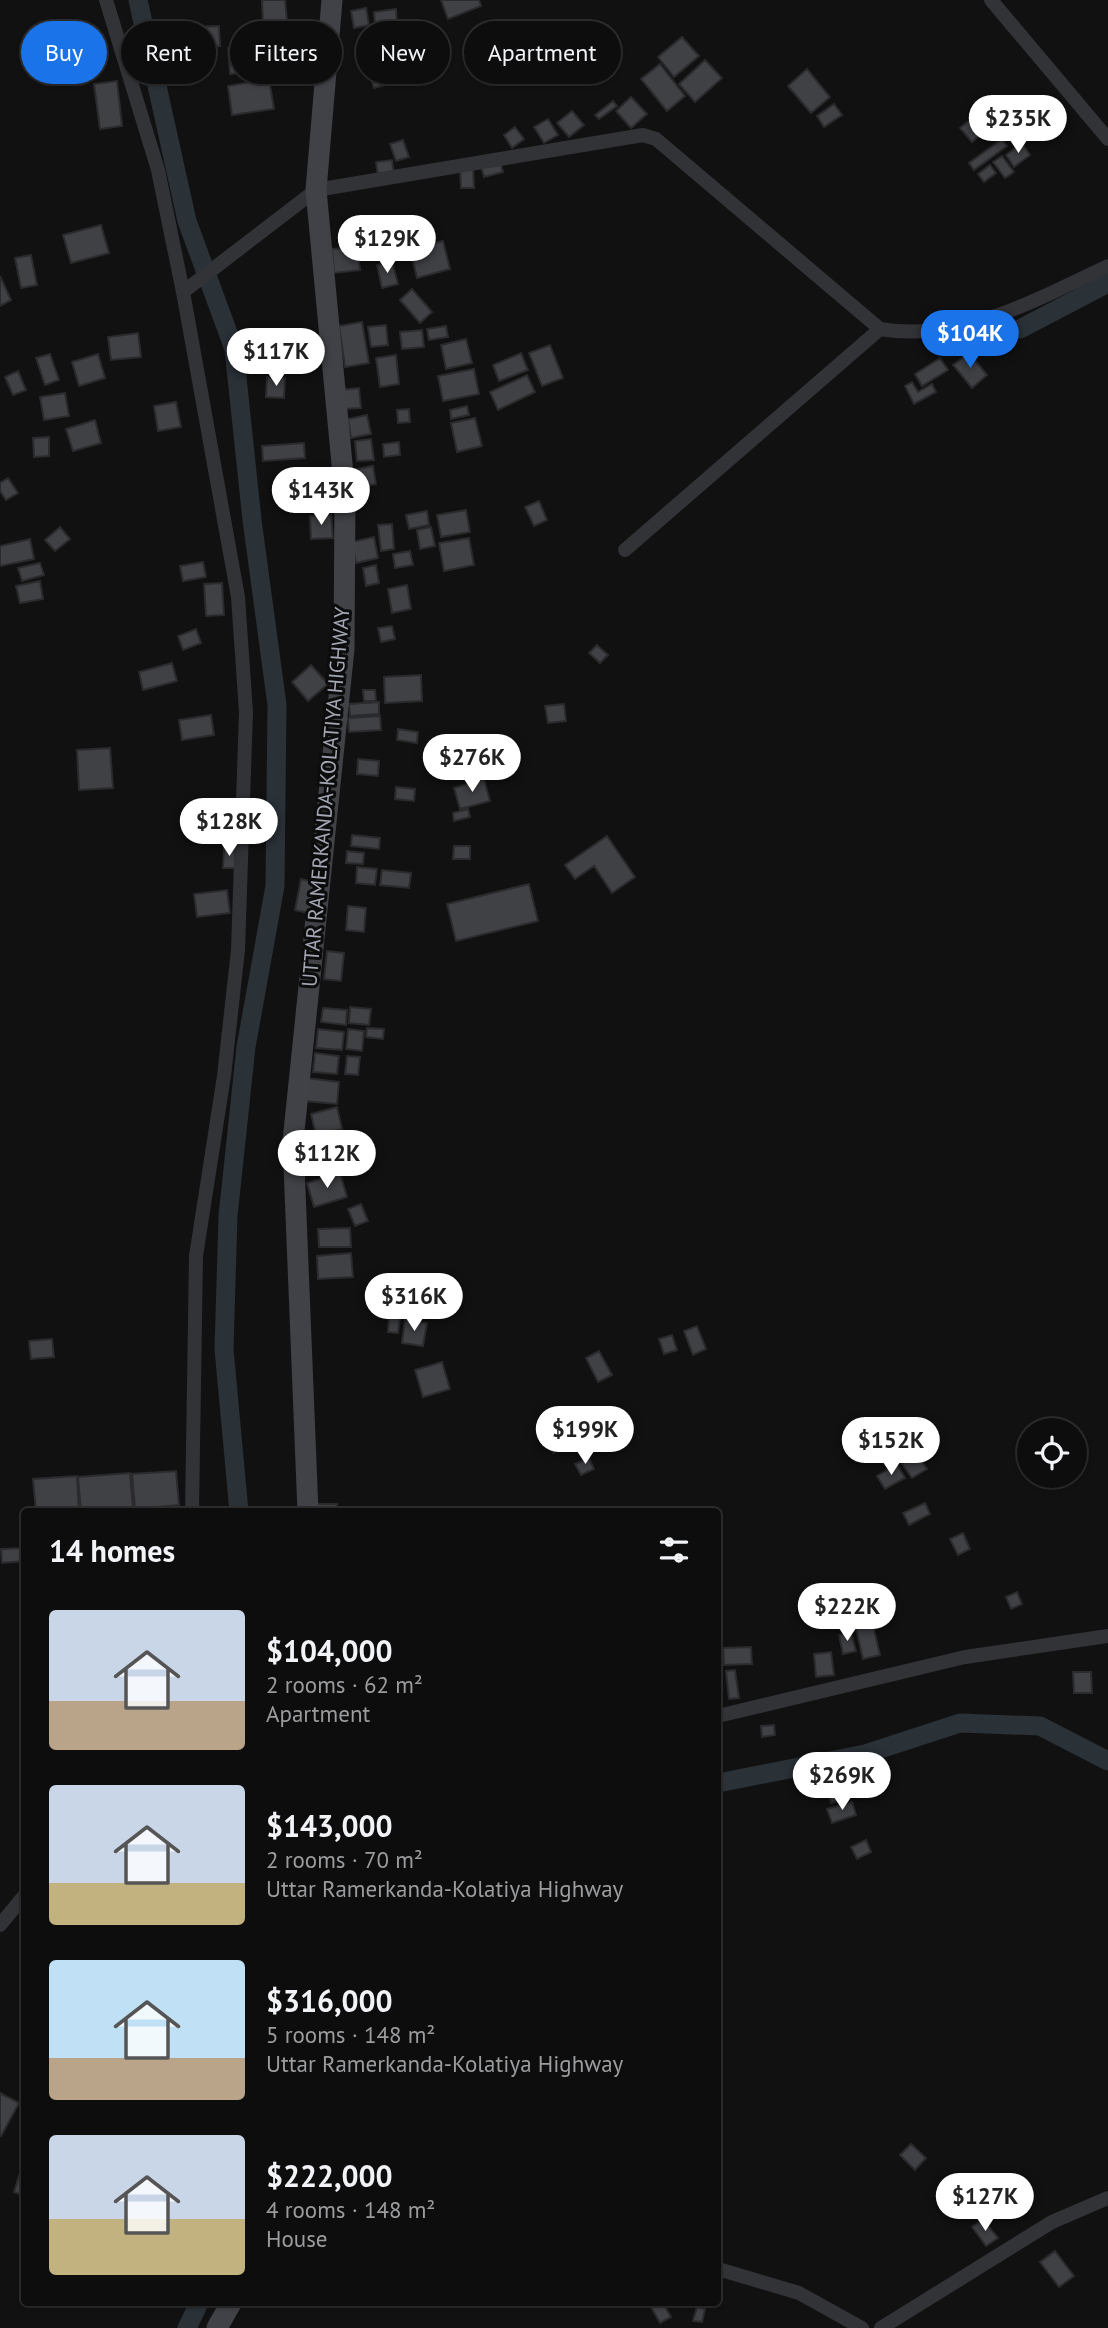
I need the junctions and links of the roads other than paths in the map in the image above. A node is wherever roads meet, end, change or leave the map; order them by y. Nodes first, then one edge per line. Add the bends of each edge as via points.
1 (106, 0) edge
2 (332, 0) edge
3 (991, 0) edge
4 (1108, 139) edge
5 (316, 190) junction
6 (1108, 266) edge
7 (186, 288) junction
8 (880, 328) junction
9 (625, 550) dead end
10 (192, 1508) edge
11 (308, 1508) edge
12 (1108, 1636) edge
13 (721, 1715) edge
14 (21, 1900) edge
15 (0, 1925) edge
16 (1108, 2199) edge
17 (721, 2270) edge
18 (229, 2306) edge
19 (218, 2328) edge
20 (862, 2328) edge
21 (881, 2328) edge

1 - 7 street via 158,170
2 - 5 street, UTTAR RAMERKANDA-KOLATIYA HIGHWAY
3 - 4 street
5 - 7 street
5 - 8 street via 643,135 656,139
5 - 11 street, UTTAR RAMERKANDA-KOLATIYA HIGHWAY via 345,508 344,649 293,1141
6 - 8 street via 990,320 901,332
7 - 10 street via 238,597 246,712 237,950 224,1076 196,1256
8 - 9 street
12 - 13 street via 965,1657
14 - 15 street
16 - 21 street via 1052,2222
17 - 20 street via 799,2293
18 - 19 street

